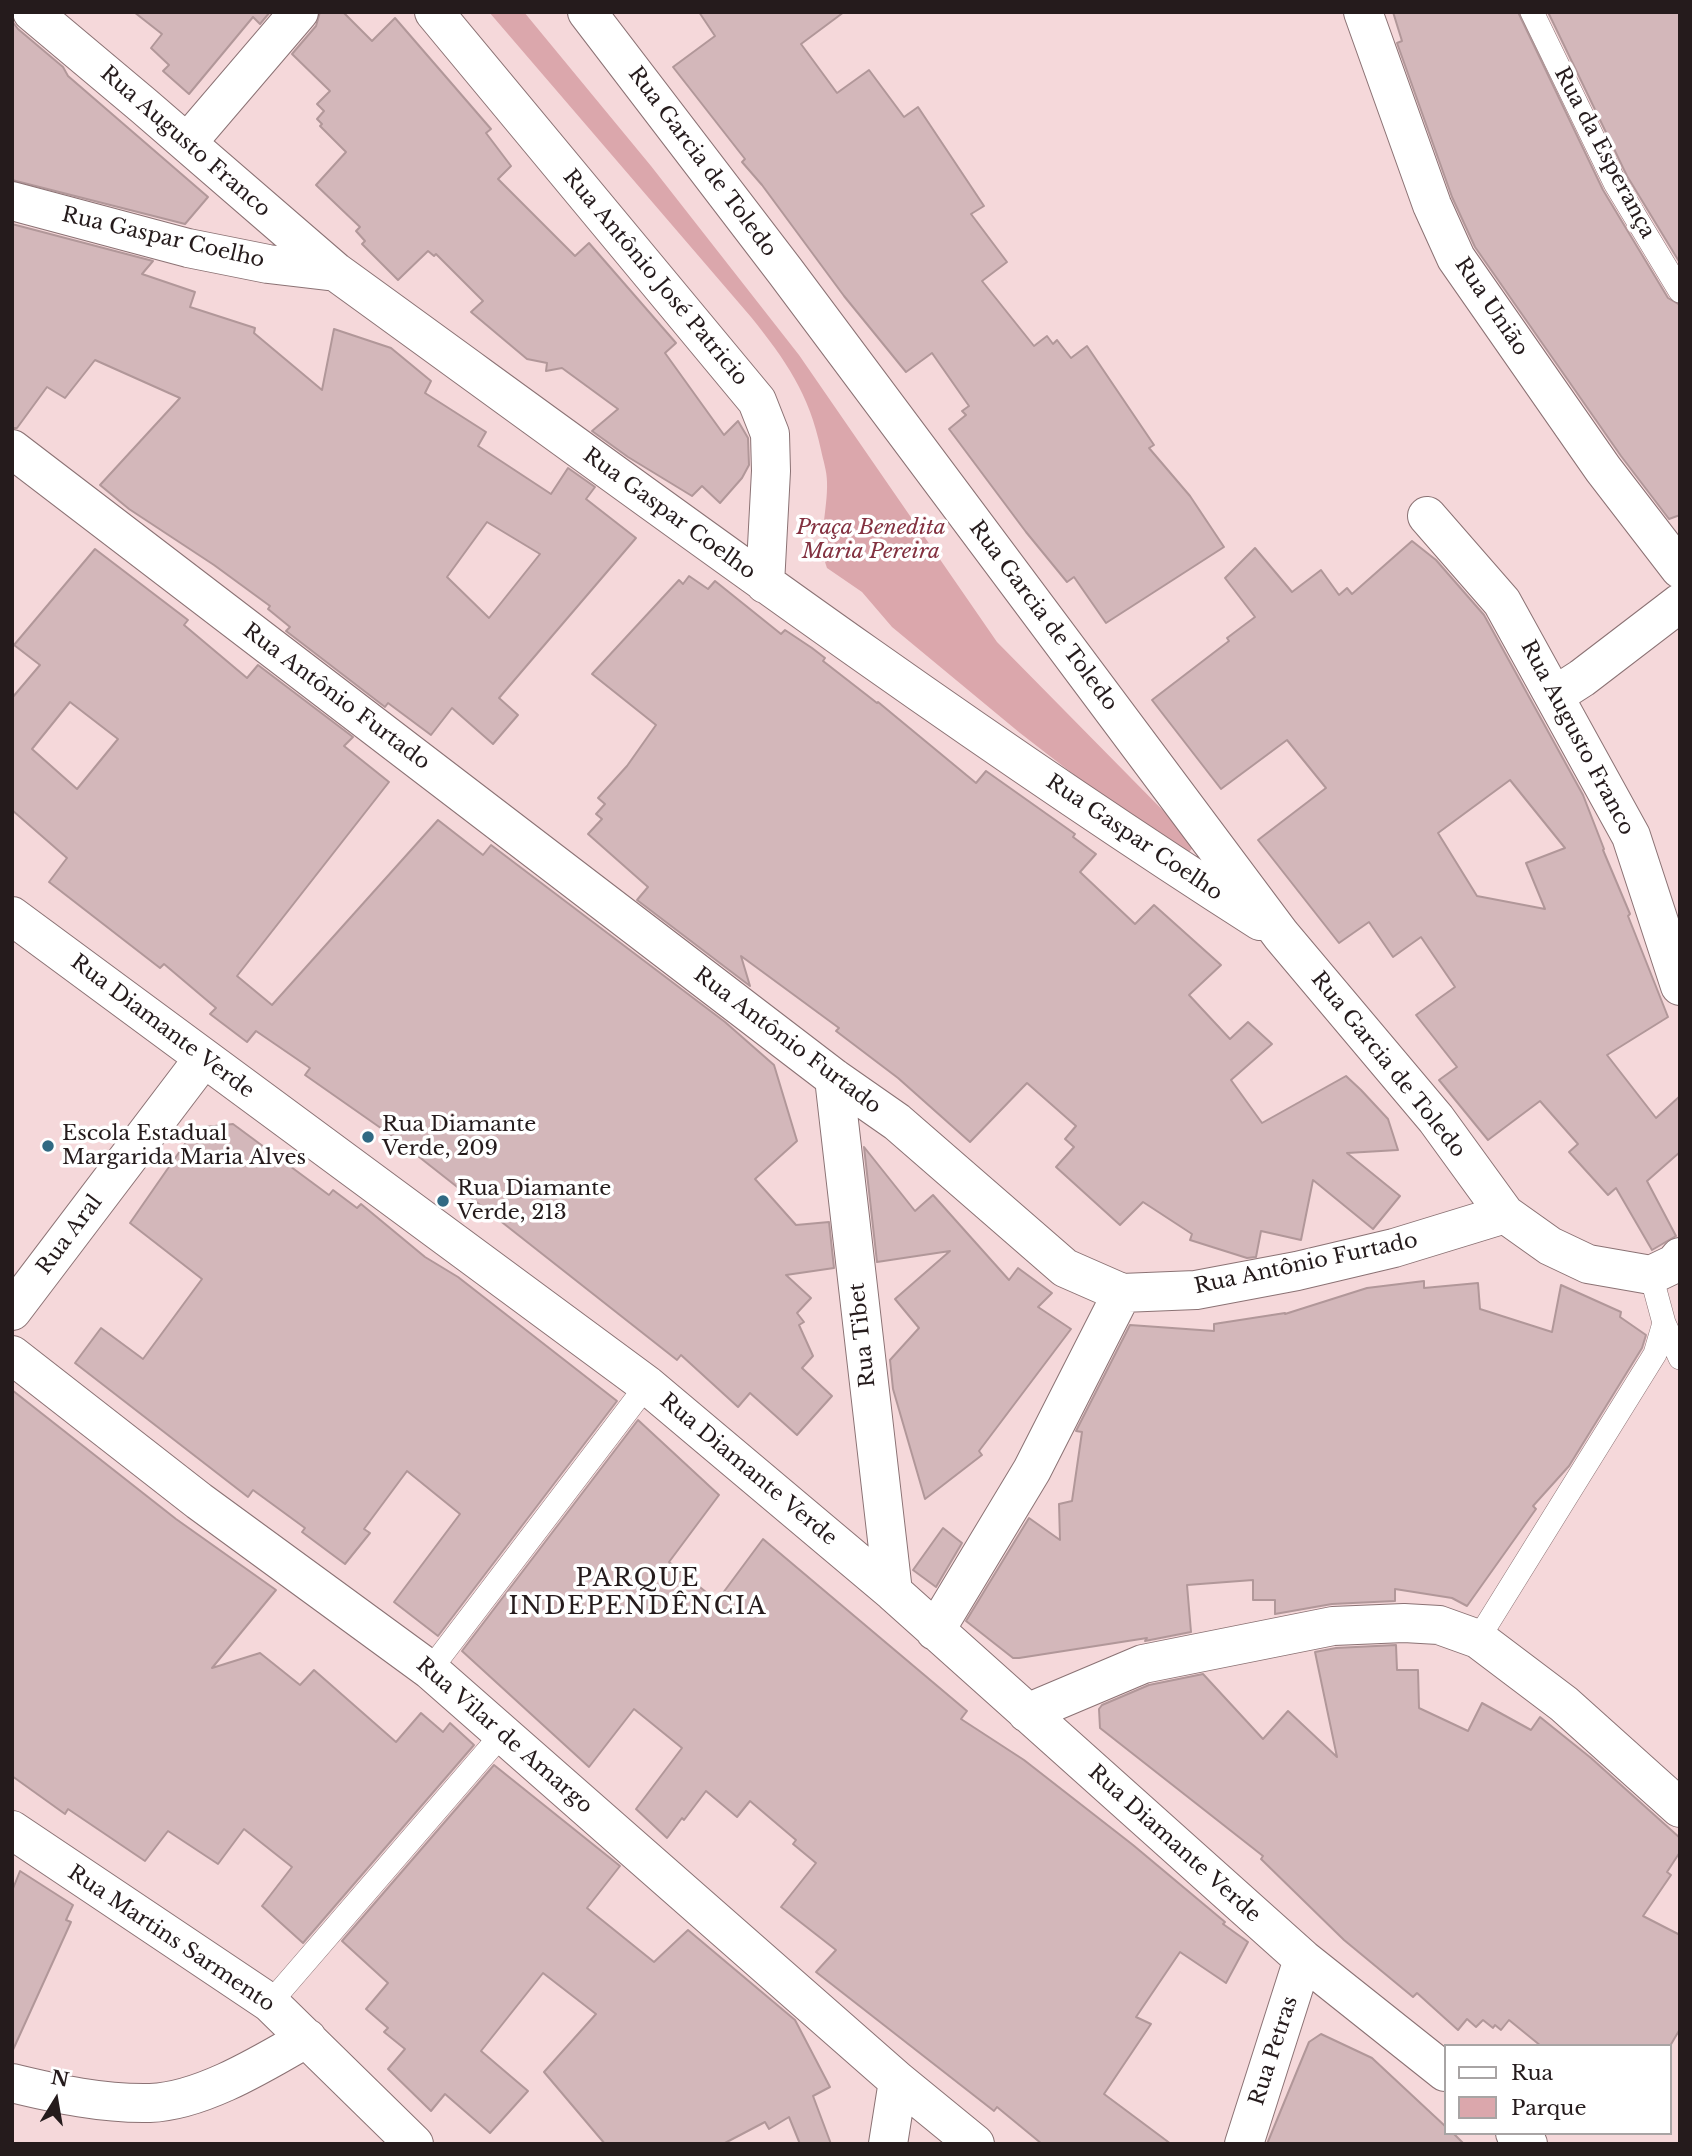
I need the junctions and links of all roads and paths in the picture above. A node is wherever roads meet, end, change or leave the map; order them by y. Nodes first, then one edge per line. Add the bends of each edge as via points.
1 (32, 12) edge
2 (299, 12) edge
3 (434, 12) edge
4 (587, 12) edge
5 (1363, 12) edge
6 (1532, 12) edge
7 (187, 143) junction
8 (12, 201) edge
9 (336, 272) junction
10 (1680, 291) edge
11 (12, 449) edge
12 (1427, 516) dead end
13 (1680, 569) edge
14 (765, 584) junction
15 (1680, 603) edge
16 (1554, 696) junction
17 (12, 916) edge
18 (1281, 935) junction
19 (1680, 986) edge
20 (203, 1059) junction
21 (834, 1078) junction
22 (1505, 1214) junction
23 (1665, 1266) edge
24 (1122, 1293) junction
25 (12, 1311) edge
26 (1664, 1323) junction
27 (12, 1355) edge
28 (1680, 1358) edge
29 (647, 1385) junction
30 (892, 1592) junction
31 (935, 1631) junction
32 (1478, 1639) junction
33 (430, 1670) junction
34 (1027, 1713) junction
35 (503, 1733) junction
36 (1680, 1808) edge
37 (12, 1830) edge
38 (1303, 1959) junction
39 (270, 2003) junction
40 (307, 2038) junction
41 (1444, 2071) edge
42 (898, 2081) junction
43 (12, 2083) edge
44 (414, 2144) edge
45 (888, 2144) edge
46 (975, 2144) edge
47 (1244, 2144) edge

1 - 7 street, Rua Augusto Franco
2 - 7 street
3 - 14 street, Rua Antônio José Patricio via 757,401 770,434
4 - 18 street, Rua Garcia de Toledo
5 - 13 street, Rua União via 1432,205 1457,258 1603,469
6 - 10 lane, Rua da Esperança via 1615,183
7 - 9 street, Rua Augusto Franco
8 - 9 street, Rua Gaspar Coelho via 188,248
9 - 14 street, Rua Gaspar Coelho
11 - 21 street, Rua Antônio Furtado
12 - 16 street, Rua Augusto Franco via 1502,602
14 - 18 street, Rua Gaspar Coelho via 1142,846
15 - 16 street
16 - 19 street, Rua Augusto Franco via 1631,836
17 - 20 street, Rua Diamante Verde
18 - 22 street, Rua Garcia de Toledo via 1436,1119
20 - 25 street, Rua Aral
20 - 29 street, Rua Diamante Verde
21 - 24 street, Rua Antônio Furtado via 897,1122 1065,1268
21 - 30 street, Rua Tibet
22 - 23 street via 1550,1246 1588,1264
22 - 24 street, Rua Antônio Furtado via 1297,1271 1196,1290
23 - 26 lane
24 - 31 street via 1032,1470
26 - 28 lane
26 - 32 lane via 1655,1354
27 - 33 street, Rua Vilar de Amargo via 199,1501
29 - 30 street, Rua Diamante Verde
29 - 33 lane
30 - 31 street, Rua Diamante Verde
31 - 34 street, Rua Diamante Verde
32 - 34 street via 1439,1625 1333,1626 1143,1664
32 - 36 street via 1564,1704
33 - 35 street, Rua Vilar de Amargo
34 - 38 street, Rua Diamante Verde
35 - 39 lane
35 - 42 street, Rua Vilar de Amargo
37 - 39 street, Rua Martins Sarmento
38 - 41 street, Rua Diamante Verde
38 - 47 street, Rua Petras
39 - 40 street, Rua Martins Sarmento
40 - 43 street via 227,2082 152,2103 67,2096
40 - 44 street, Rua Martins Sarmento
42 - 45 street
42 - 46 street, Rua Vilar de Amargo

